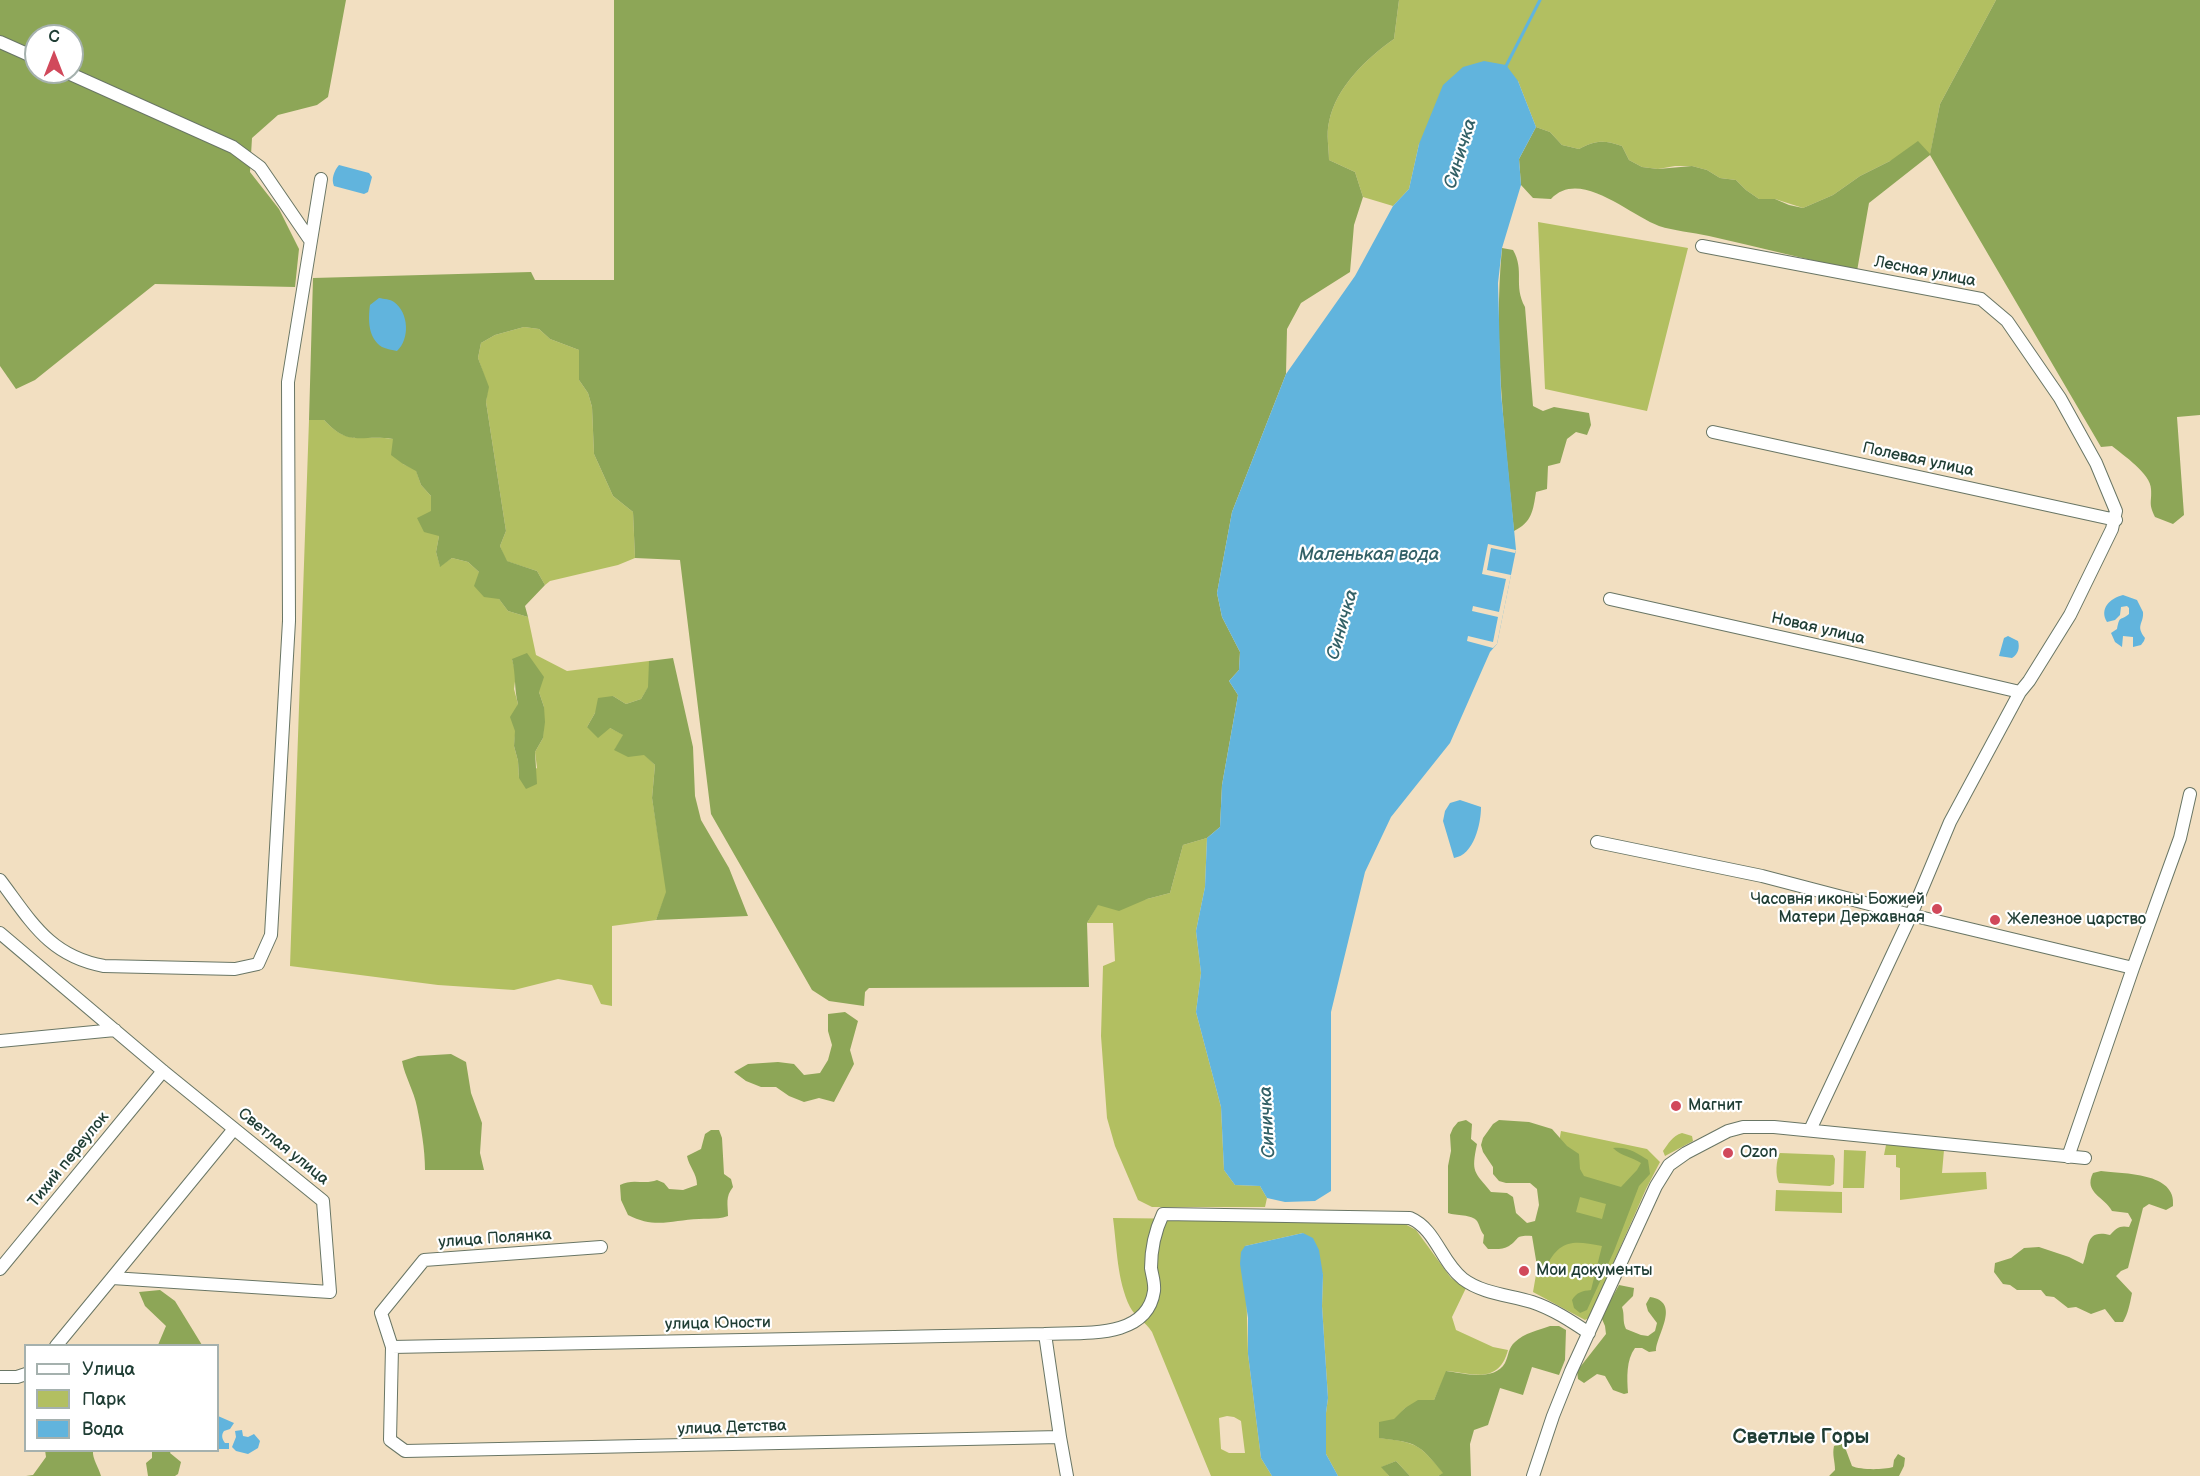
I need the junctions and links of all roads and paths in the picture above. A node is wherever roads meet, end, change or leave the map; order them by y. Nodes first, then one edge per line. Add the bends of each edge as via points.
1 (0, 42) edge
2 (24, 53) edge
3 (84, 80) edge
4 (321, 179) dead end
5 (310, 240) junction
6 (1702, 246) dead end
7 (1713, 432) dead end
8 (2114, 524) junction
9 (1610, 599) dead end
10 (2020, 692) junction
11 (2190, 794) dead end
12 (1597, 843) dead end
13 (0, 880) edge
14 (1911, 915) junction
15 (0, 933) edge
16 (2133, 968) junction
17 (115, 1030) junction
18 (0, 1041) edge
19 (164, 1071) junction
20 (234, 1129) junction
21 (1810, 1130) junction
22 (2068, 1157) junction
23 (2085, 1158) dead end
24 (600, 1247) dead end
25 (0, 1269) edge
26 (112, 1278) junction
27 (1589, 1333) junction
28 (1045, 1334) junction
29 (58, 1344) edge
30 (392, 1347) junction
31 (24, 1375) edge
32 (0, 1377) edge
33 (1060, 1437) junction
34 (1068, 1476) edge
35 (1533, 1476) edge

1 - 2 street
3 - 5 street via 233,147 260,167
4 - 5 street
5 - 13 street via 288,382 289,621 272,935 264,953 258,964 235,969 104,966 83,962 45,938
6 - 8 street, Лесная улица via 1981,299 2007,321 2060,398 2096,463 2116,511
7 - 8 street, Полевая улица
8 - 10 street via 2070,615
9 - 10 street, Новая улица
10 - 14 street via 1950,822
11 - 16 street via 2180,838
12 - 14 street via 1762,876
14 - 16 street
14 - 21 street
15 - 17 street, Светлая улица
16 - 22 street
17 - 18 street
17 - 19 street, Светлая улица
19 - 20 street, Светлая улица
19 - 25 street, Тихий переулок
20 - 26 street
20 - 26 street, Светлая улица via 323,1201 330,1292
21 - 22 street
21 - 27 street via 1731,1130 1669,1165
22 - 23 street
24 - 30 street, улица Полянка via 424,1260 381,1313
26 - 29 street
27 - 28 street, улица Юности via 1536,1303 1481,1289 1464,1280 1450,1266 1427,1229 1410,1218 1163,1214 1153,1245 1154,1290 1142,1318 1121,1329
27 - 35 street via 1552,1416
28 - 30 street, улица Юности
28 - 33 street
30 - 33 street, улица Детства via 390,1440 405,1451
31 - 32 street
33 - 34 street

